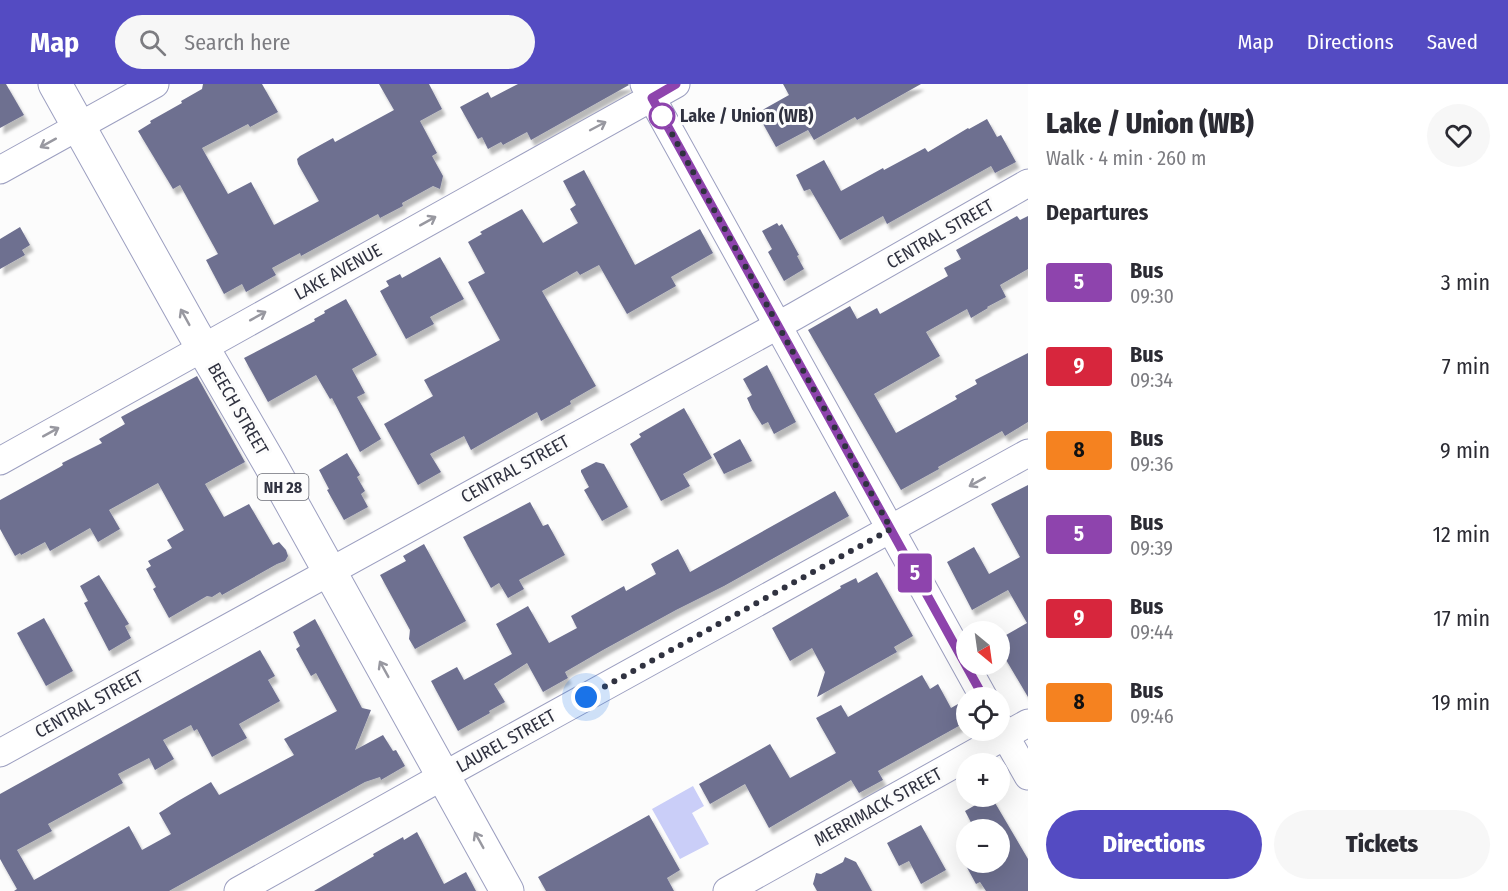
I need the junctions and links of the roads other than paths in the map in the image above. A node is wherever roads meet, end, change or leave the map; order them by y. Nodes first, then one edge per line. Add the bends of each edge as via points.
1 (55, 84) edge
2 (155, 84) edge
3 (676, 84) edge
4 (648, 91) edge
5 (79, 126) junction
6 (0, 170) edge
7 (1028, 183) edge
8 (778, 325) junction
9 (202, 347) junction
10 (1028, 453) edge
11 (0, 461) edge
12 (891, 529) junction
13 (330, 570) junction
14 (978, 687) edge
15 (1028, 723) edge
16 (1010, 728) edge
17 (983, 741) edge
18 (1008, 741) edge
19 (0, 753) edge
20 (443, 776) junction
21 (1028, 776) edge
22 (238, 891) edge
23 (507, 891) edge
24 (727, 891) edge

1 - 5 main road, BEECH STREET / NH 28
2 - 5 street
3 - 4 street, LAKE AVENUE
4 - 8 street
9 -> 4 street, LAKE AVENUE
5 -> 6 street
9 -> 5 main road, BEECH STREET / NH 28
7 - 8 street, CENTRAL STREET
8 - 12 street
8 - 13 street, CENTRAL STREET
11 -> 9 street, LAKE AVENUE
9 - 13 main road, BEECH STREET / NH 28
10 -> 12 street, LAUREL STREET
12 - 14 street
12 - 20 street, LAUREL STREET
13 - 19 street, CENTRAL STREET
20 -> 13 main road, BEECH STREET / NH 28
15 - 16 street, MERRIMACK STREET
17 - 24 street, MERRIMACK STREET
18 - 21 street
20 - 22 street, LAUREL STREET
23 -> 20 main road, BEECH STREET / NH 28

